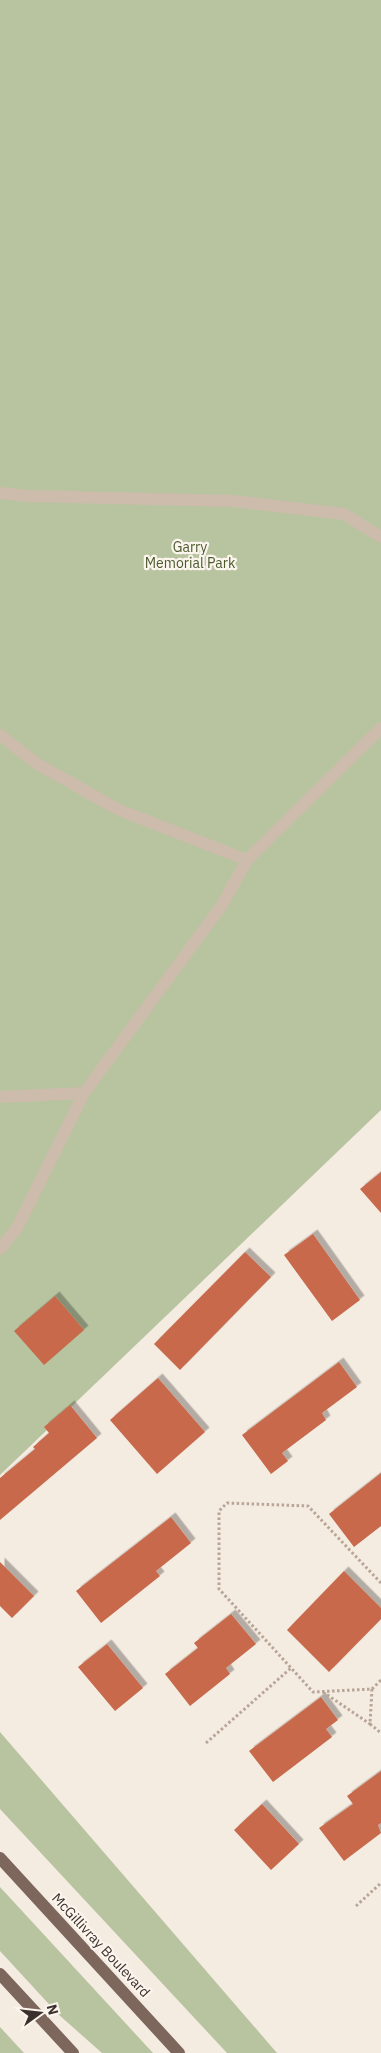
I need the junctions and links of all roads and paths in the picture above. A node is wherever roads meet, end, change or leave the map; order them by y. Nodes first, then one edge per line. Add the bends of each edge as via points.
1 (0, 493) edge
2 (381, 537) edge
3 (381, 728) edge
4 (0, 735) edge
5 (247, 860) junction
6 (84, 1093) junction
7 (0, 1097) edge
8 (0, 1249) edge
9 (381, 1583) edge
10 (291, 1668) junction
11 (381, 1680) edge
12 (372, 1689) junction
13 (323, 1691) junction
14 (370, 1724) junction
15 (381, 1732) edge
16 (206, 1743) dead end
17 (0, 1858) edge
18 (381, 1883) edge
19 (356, 1906) dead end
20 (0, 1974) edge
21 (73, 2053) edge
22 (179, 2053) edge

1 - 2 lane via 243,502 344,514
3 - 5 lane
4 - 5 lane via 36,763 118,809
5 - 6 lane via 222,905
6 - 7 lane
6 - 8 lane via 17,1228
9 - 10 path via 308,1506 227,1503 219,1511 219,1589
10 - 13 path via 313,1692
10 - 16 path
11 - 12 path
12 - 13 path
12 - 14 path
13 - 14 path
14 - 15 path
17 - 22 main road, McGillivray Boulevard
18 - 19 path
20 - 21 main road

